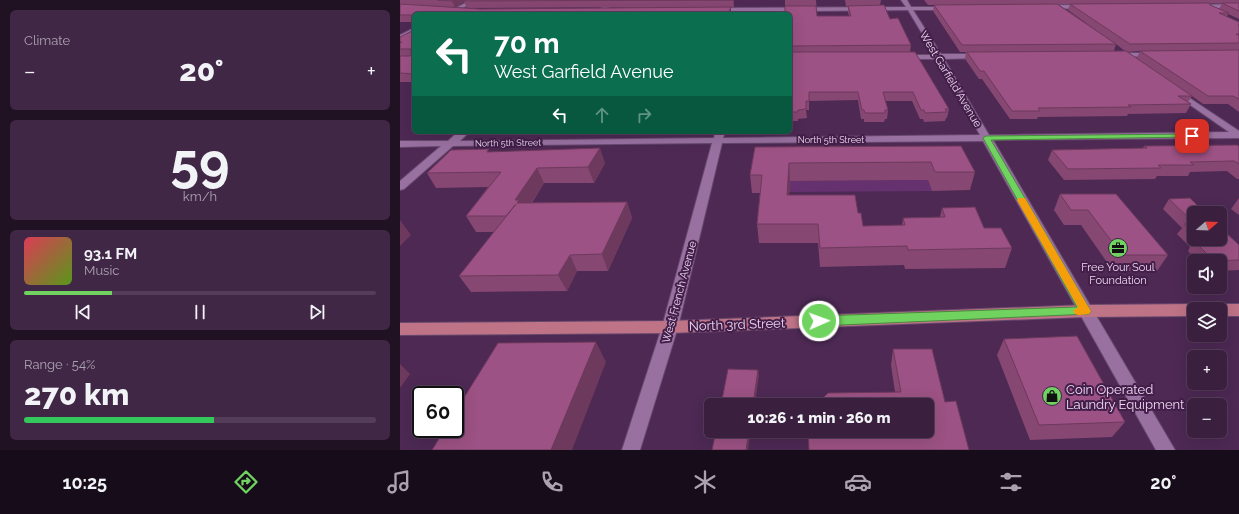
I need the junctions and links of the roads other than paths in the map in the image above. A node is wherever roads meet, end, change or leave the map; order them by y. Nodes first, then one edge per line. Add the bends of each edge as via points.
1 (475, 0) edge
2 (614, 0) edge
3 (1047, 0) edge
4 (906, 4) edge
5 (1190, 4) edge
6 (1204, 6) junction
7 (1239, 6) edge
8 (1042, 7) edge
9 (1058, 7) junction
10 (1089, 7) edge
11 (955, 8) edge
12 (441, 9) edge
13 (456, 10) junction
14 (467, 10) edge
15 (610, 10) edge
16 (709, 10) edge
17 (755, 10) edge
18 (452, 12) edge
19 (598, 12) edge
20 (1220, 13) edge
21 (1070, 16) edge
22 (412, 31) edge
23 (400, 37) edge
24 (1114, 47) edge
25 (1124, 54) junction
26 (1162, 54) edge
27 (1108, 55) edge
28 (892, 56) edge
29 (939, 56) junction
30 (985, 56) edge
31 (1139, 65) edge
32 (1169, 86) edge
33 (462, 134) edge
34 (1239, 135) edge
35 (719, 136) edge
36 (986, 138) junction
37 (400, 144) edge
38 (451, 144) junction
39 (400, 187) edge
40 (1187, 310) edge
41 (1227, 310) edge
42 (1239, 310) edge
43 (1085, 311) junction
44 (670, 327) junction
45 (400, 329) edge
46 (632, 450) edge
47 (1166, 450) edge

1 - 13 street
2 - 19 street
3 - 9 street
4 - 11 street
4 - 17 street
4 - 29 street, West Garfield Avenue
5 - 6 street
6 - 7 street
6 - 20 street
8 - 9 street
9 - 10 street
9 - 21 street
12 - 13 street
13 - 14 street
13 - 18 street
15 - 19 street
16 - 17 street
22 - 23 street
24 - 25 street
25 - 26 street
25 - 27 street
25 - 31 street
28 - 29 street
29 - 30 street
29 - 36 street, West Garfield Avenue
32 - 34 street
33 - 38 street
34 - 36 street, North 5th Street
35 - 36 street, North 5th Street
35 - 38 street, North 5th Street
35 - 44 street, West French Avenue
36 - 43 street, West Garfield Avenue
37 - 38 street, North 5th Street
38 - 39 street
40 - 43 main road, North 3rd Street
41 - 42 main road
43 - 44 main road, North 3rd Street
43 - 47 street, West Garfield Avenue
44 - 45 main road, North 3rd Street
44 - 46 street, West French Avenue

